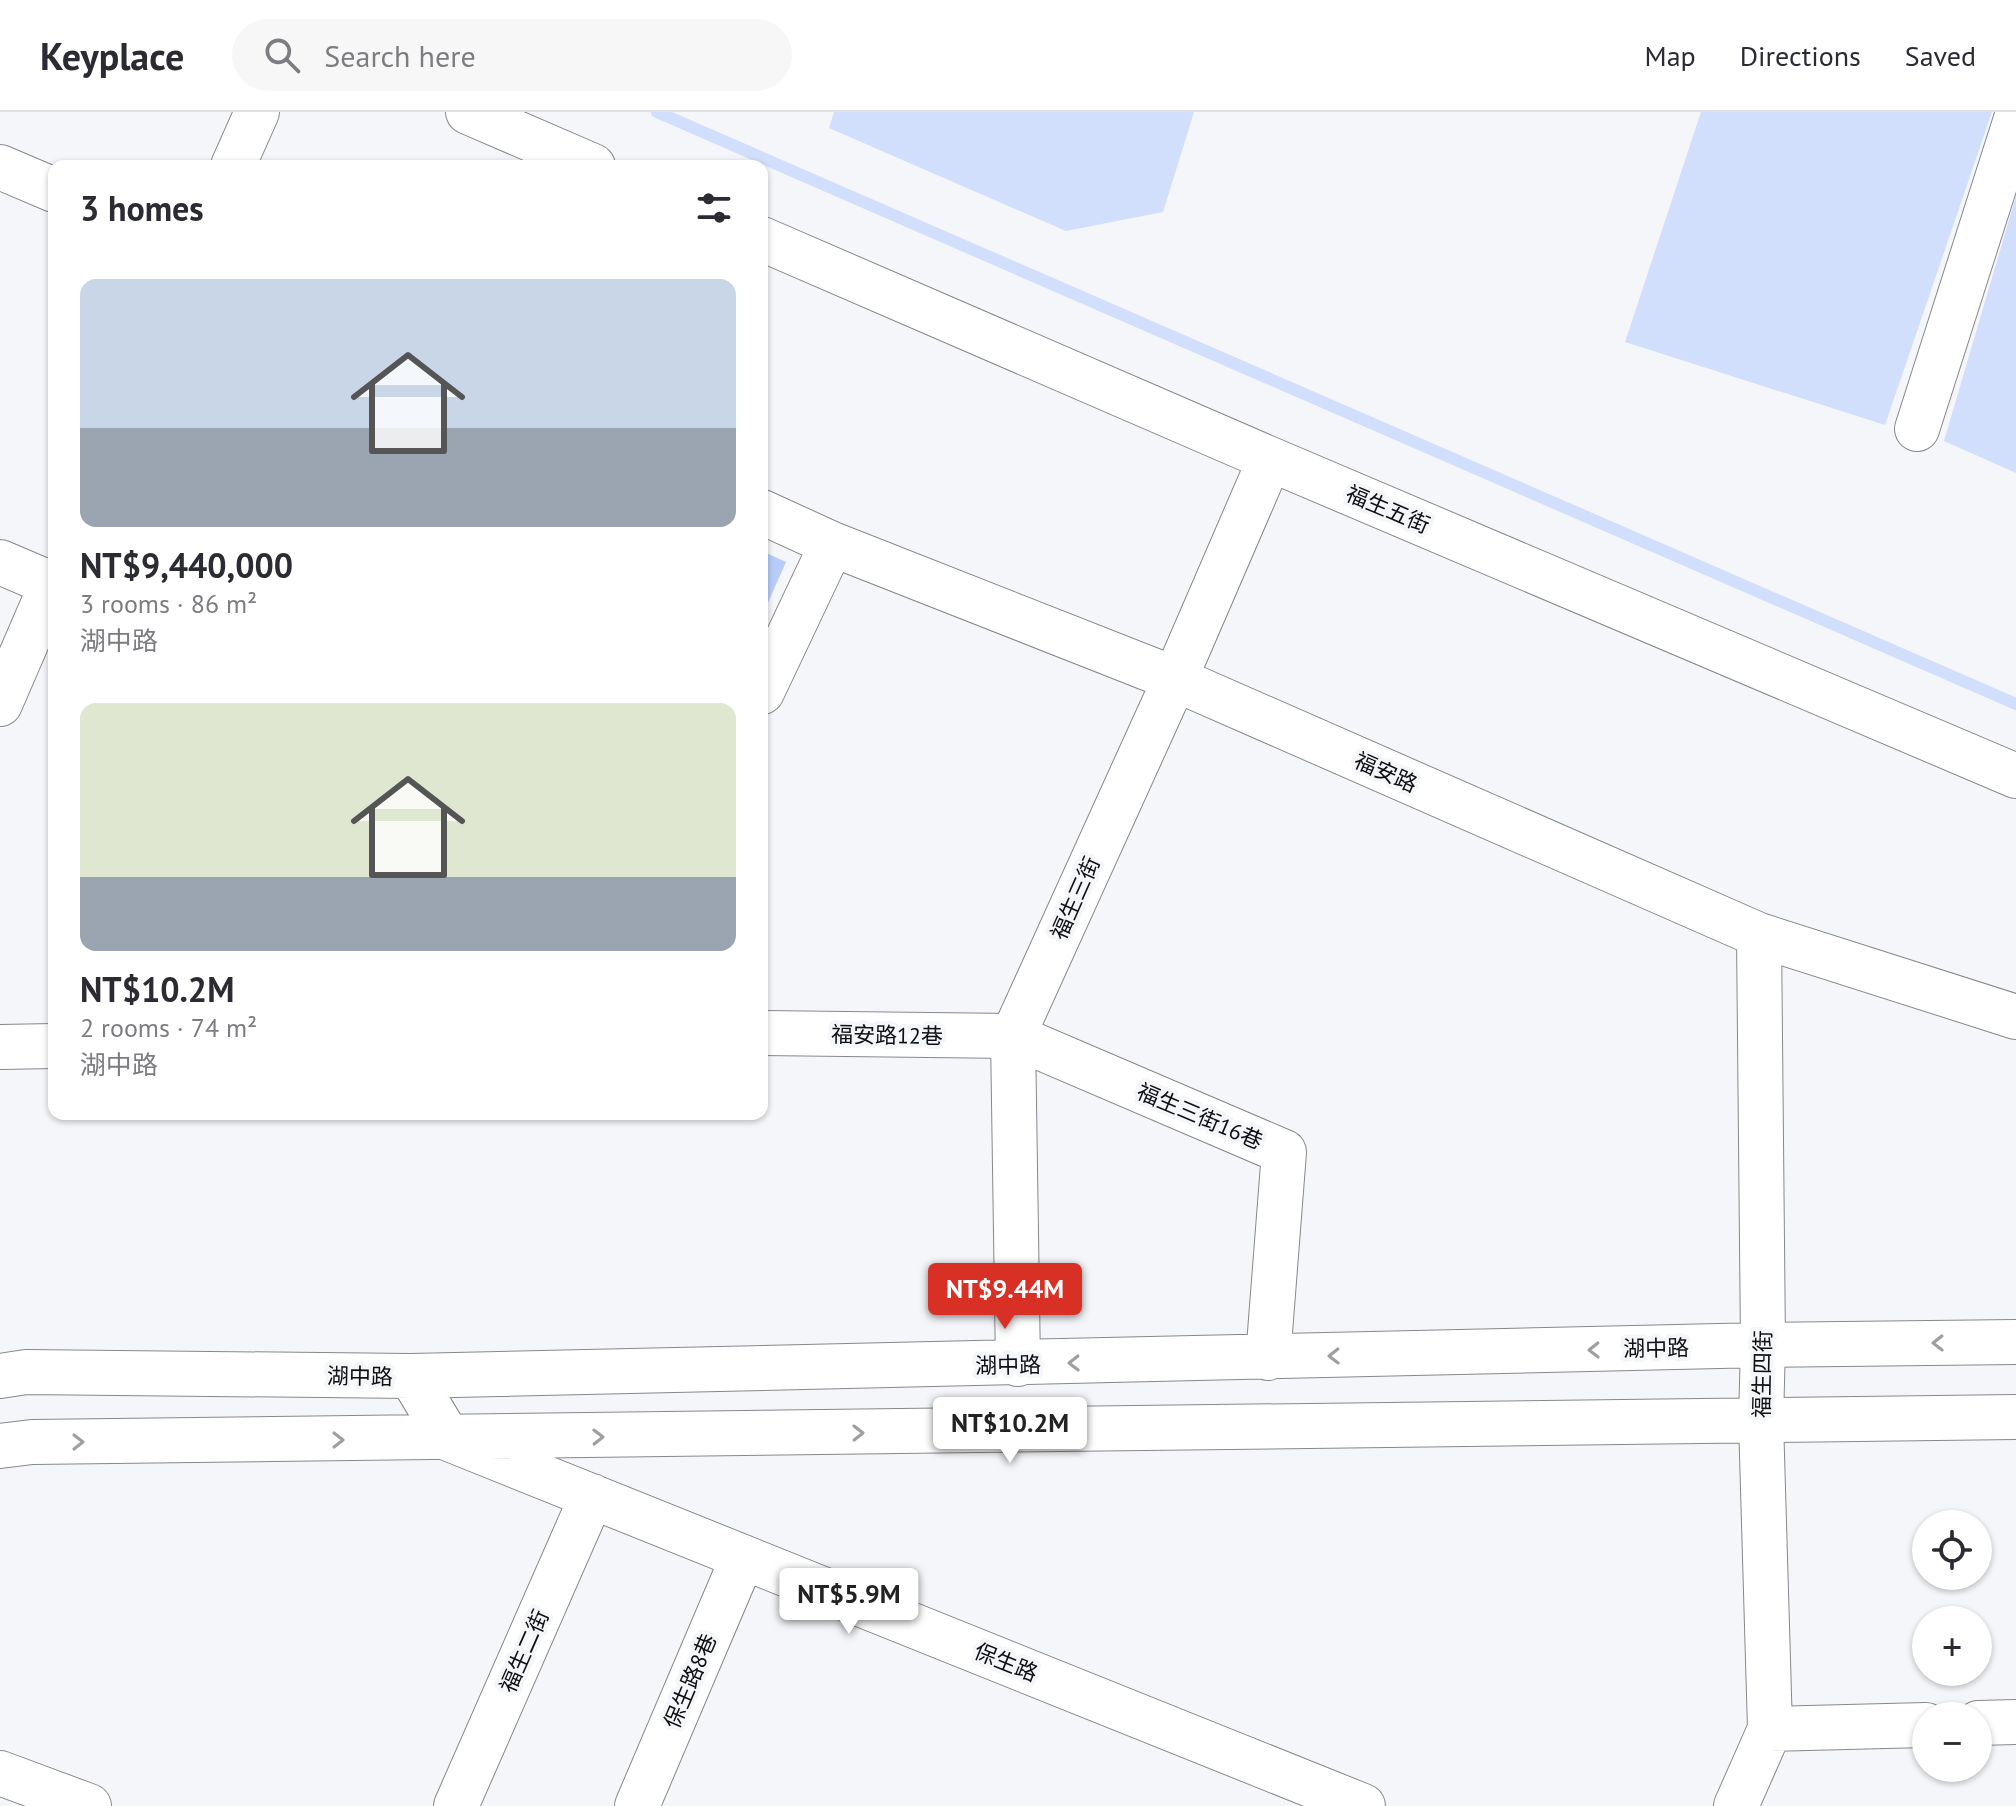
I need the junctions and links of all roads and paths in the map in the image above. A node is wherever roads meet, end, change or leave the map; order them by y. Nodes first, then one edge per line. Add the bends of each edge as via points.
1 (257, 112) edge
2 (468, 112) edge
3 (2016, 119) edge
4 (236, 160) edge
5 (579, 160) edge
6 (0, 167) edge
7 (48, 187) edge
8 (768, 242) edge
9 (1917, 429) dead end
10 (1270, 459) junction
11 (768, 515) edge
12 (832, 544) junction
13 (0, 562) edge
14 (48, 581) edge
15 (48, 594) edge
16 (768, 679) edge
17 (1175, 679) junction
18 (0, 704) edge
19 (2016, 776) edge
20 (1759, 935) junction
21 (2016, 1017) edge
22 (768, 1033) edge
23 (1013, 1036) junction
24 (48, 1046) edge
25 (0, 1047) edge
26 (2016, 1342) edge
27 (1763, 1345) junction
28 (1268, 1358) junction
29 (1018, 1364) junction
30 (0, 1376) edge
31 (411, 1376) junction
32 (2016, 1417) edge
33 (1761, 1420) junction
34 (449, 1439) junction
35 (0, 1446) edge
36 (592, 1496) junction
37 (743, 1557) junction
38 (2016, 1722) edge
39 (1992, 1723) edge
40 (1912, 1725) edge
41 (1770, 1729) junction
42 (0, 1773) edge
43 (89, 1806) edge
44 (456, 1806) edge
45 (637, 1806) edge
46 (1363, 1806) edge
47 (1736, 1806) edge

1 - 4 street
2 - 5 street
3 - 9 street
6 - 7 street
8 - 10 street, 福生五街
10 - 17 street, 福生三街
10 - 19 street, 福生五街
11 - 12 street, 福安路
12 - 16 street
12 - 17 street, 福安路
13 - 14 street
15 - 18 street
17 - 20 street, 福安路
17 - 23 street, 福生三街
20 - 21 street, 福安路
20 - 27 street, 福生四街
22 - 23 street, 福安路12巷
23 - 28 street, 福生三街16巷 via 1284,1152
23 - 29 street, 福生三街
24 - 25 street
26 -> 27 street, 湖中路
27 -> 28 street, 湖中路
27 - 33 street, 福生四街
28 -> 29 street, 湖中路
29 - 31 street, 湖中路
30 - 31 street, 湖中路
31 - 34 street
32 - 33 street
34 -> 33 street
33 - 41 street, 福生四街
35 -> 34 street
34 - 36 street, 保生路
36 - 37 street, 保生路
36 - 44 street, 福生二街
37 - 45 street, 保生路8巷
37 - 46 street, 保生路
38 - 39 street
40 - 41 street
41 - 47 street, 福生四街
42 - 43 street

